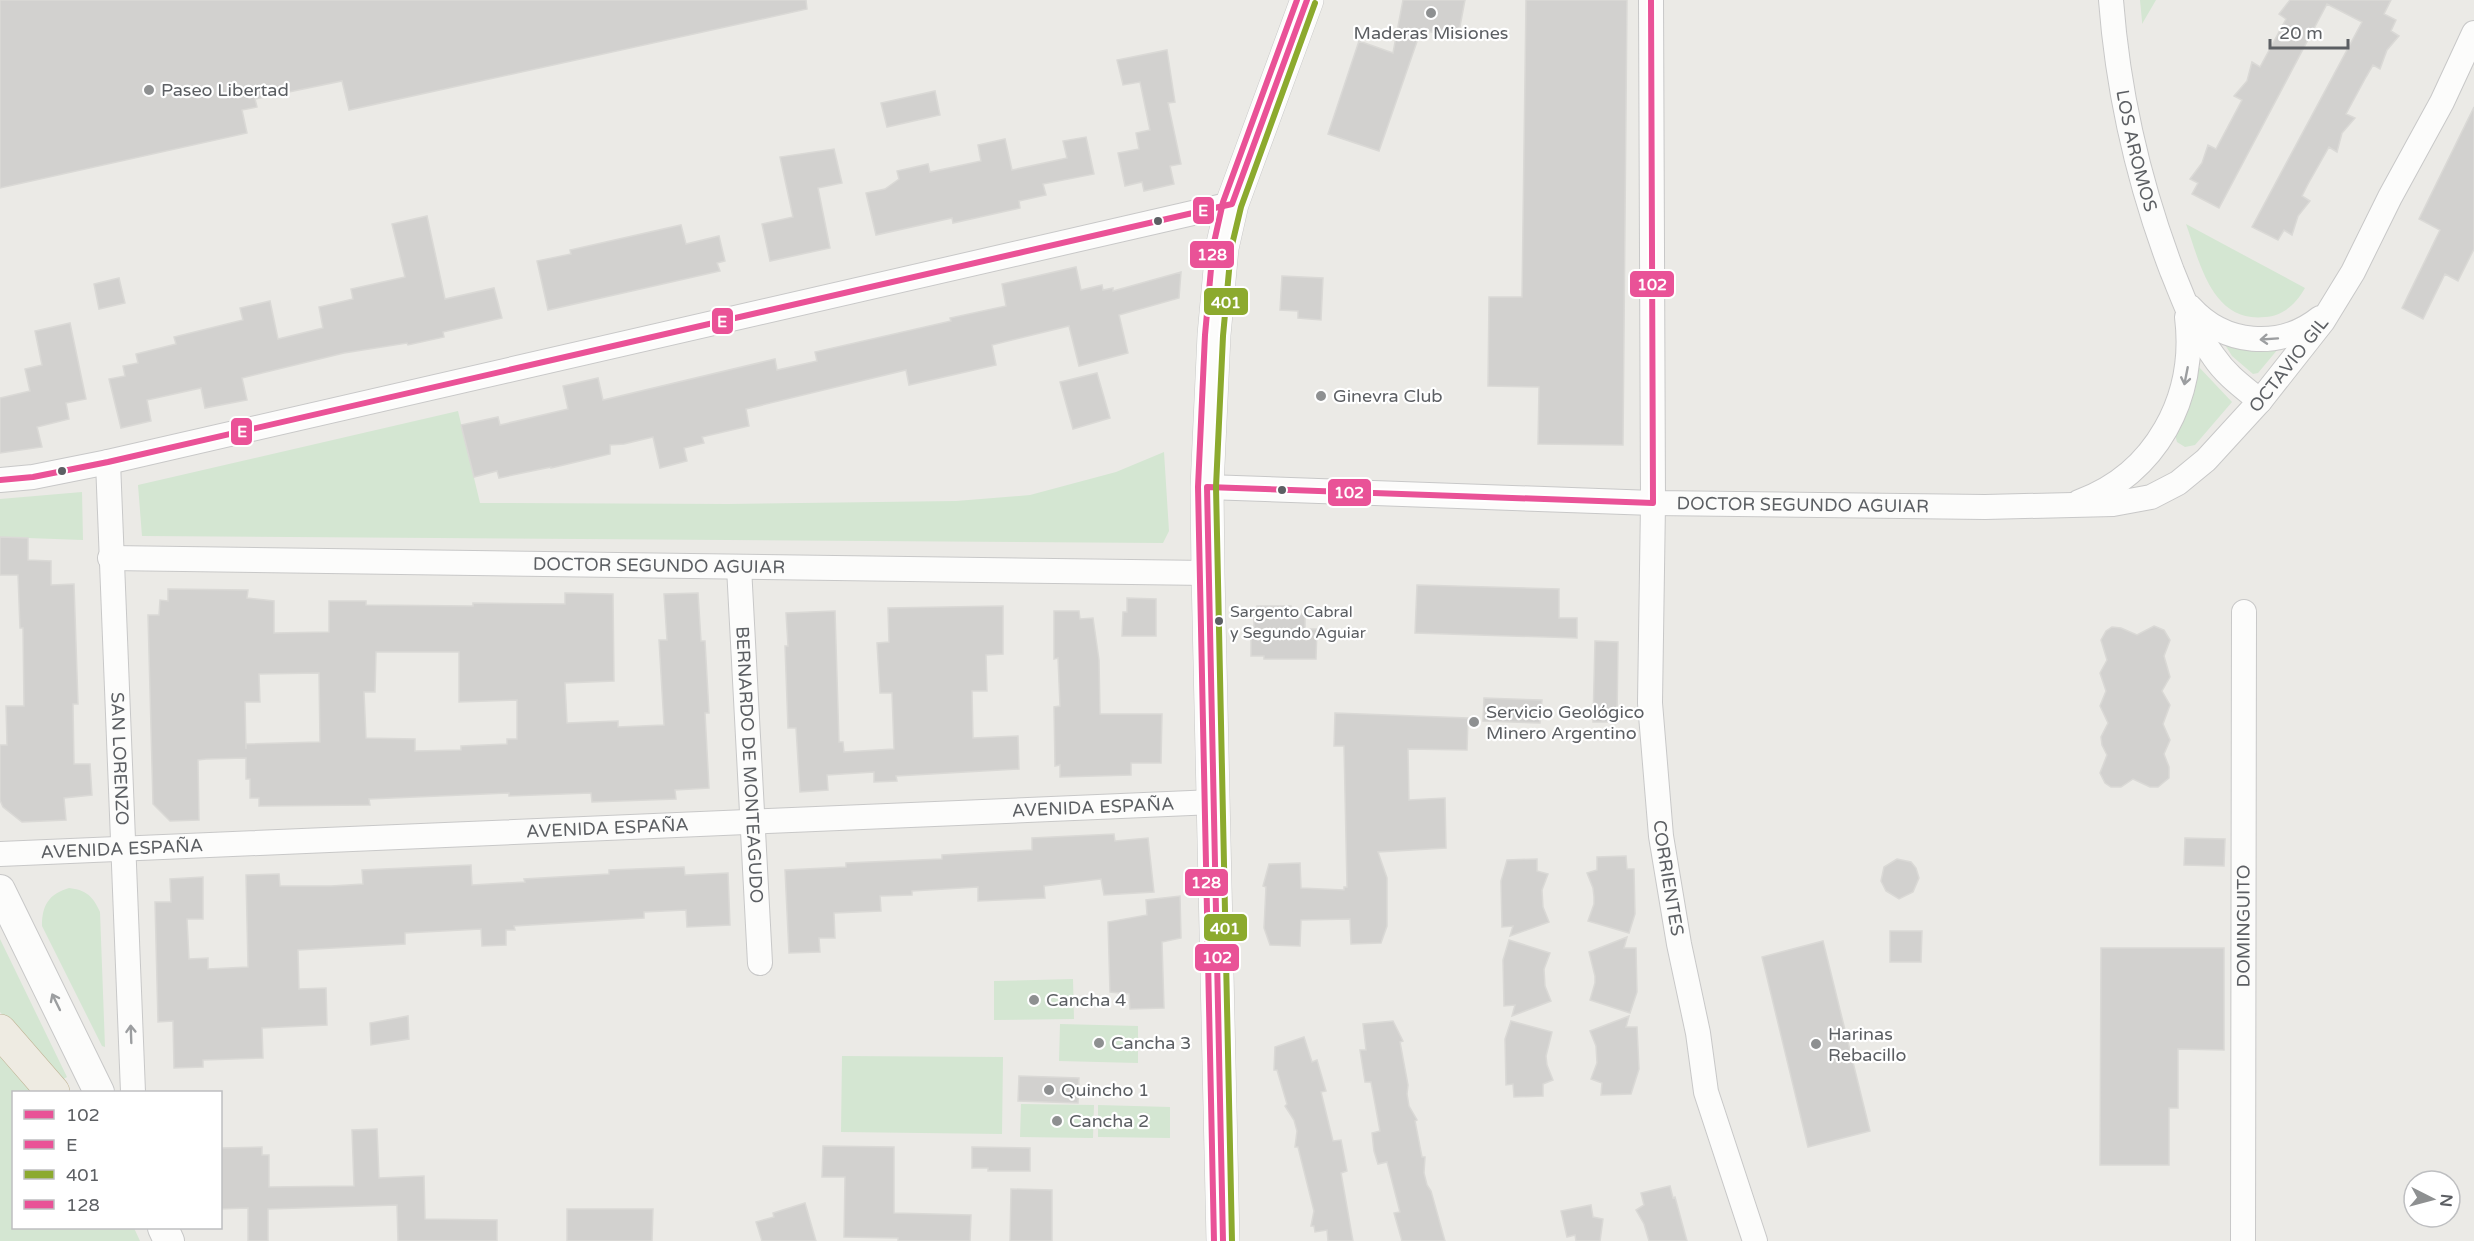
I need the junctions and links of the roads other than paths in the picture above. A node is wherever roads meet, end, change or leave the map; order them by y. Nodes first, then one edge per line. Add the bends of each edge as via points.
1 (1307, 0) edge
2 (1651, 0) edge
3 (2111, 0) edge
4 (2474, 33) edge
5 (1232, 204) junction
6 (2183, 297) junction
7 (2336, 302) junction
8 (2260, 401) junction
9 (108, 462) junction
10 (0, 480) edge
11 (1207, 487) junction
12 (1653, 503) junction
13 (2068, 505) junction
14 (1966, 507) joint
15 (110, 558) junction
16 (739, 567) junction
17 (1208, 573) junction
18 (2244, 612) dead end
19 (1214, 802) junction
20 (753, 822) junction
21 (124, 848) junction
22 (0, 854) edge
23 (0, 890) edge
24 (760, 963) dead end
25 (0, 1031) edge
26 (52, 1091) edge
27 (99, 1091) edge
28 (133, 1091) edge
29 (1223, 1241) edge
30 (1755, 1241) edge
31 (2243, 1241) edge

1 - 5 main road
2 - 12 street, CORRIENTES
3 - 6 street, LOS AROMOS via 2121,86 2135,155
4 - 7 street, OCTAVIO GIL via 2442,102
5 - 9 street
5 - 11 main road via 1222,248 1214,335
7 -> 6 street, LOS AROMOS via 2298,333 2255,339 2233,336 2202,320
6 - 8 street, LOS AROMOS via 2214,358 2232,379
6 -> 13 street, LOS AROMOS via 2189,360 2184,389 2169,424 2148,456 2120,480 2102,492
7 - 8 street, OCTAVIO GIL
8 - 13 street, OCTAVIO GIL via 2190,474 2162,492 2123,503
9 - 10 street
9 - 15 street, SAN LORENZO
11 - 12 street, DOCTOR SEGUNDO AGUIAR
11 - 17 main road
12 - 14 street, DOCTOR SEGUNDO AGUIAR
12 - 30 street, CORRIENTES via 1650,703 1661,836 1706,1092
13 - 14 street, OCTAVIO GIL
15 - 16 street, DOCTOR SEGUNDO AGUIAR
15 - 21 street, SAN LORENZO
16 - 17 street, DOCTOR SEGUNDO AGUIAR
16 - 20 street, BERNARDO DE MONTEAGUDO
17 - 19 main road
18 - 31 street, DOMINGUITO
19 - 20 street, AVENIDA ESPAÑA
19 - 29 main road
20 - 21 street, AVENIDA ESPAÑA
20 - 24 street, BERNARDO DE MONTEAGUDO
21 - 22 street, AVENIDA ESPAÑA
28 -> 21 street, SAN LORENZO
27 -> 23 street
25 - 26 highway

